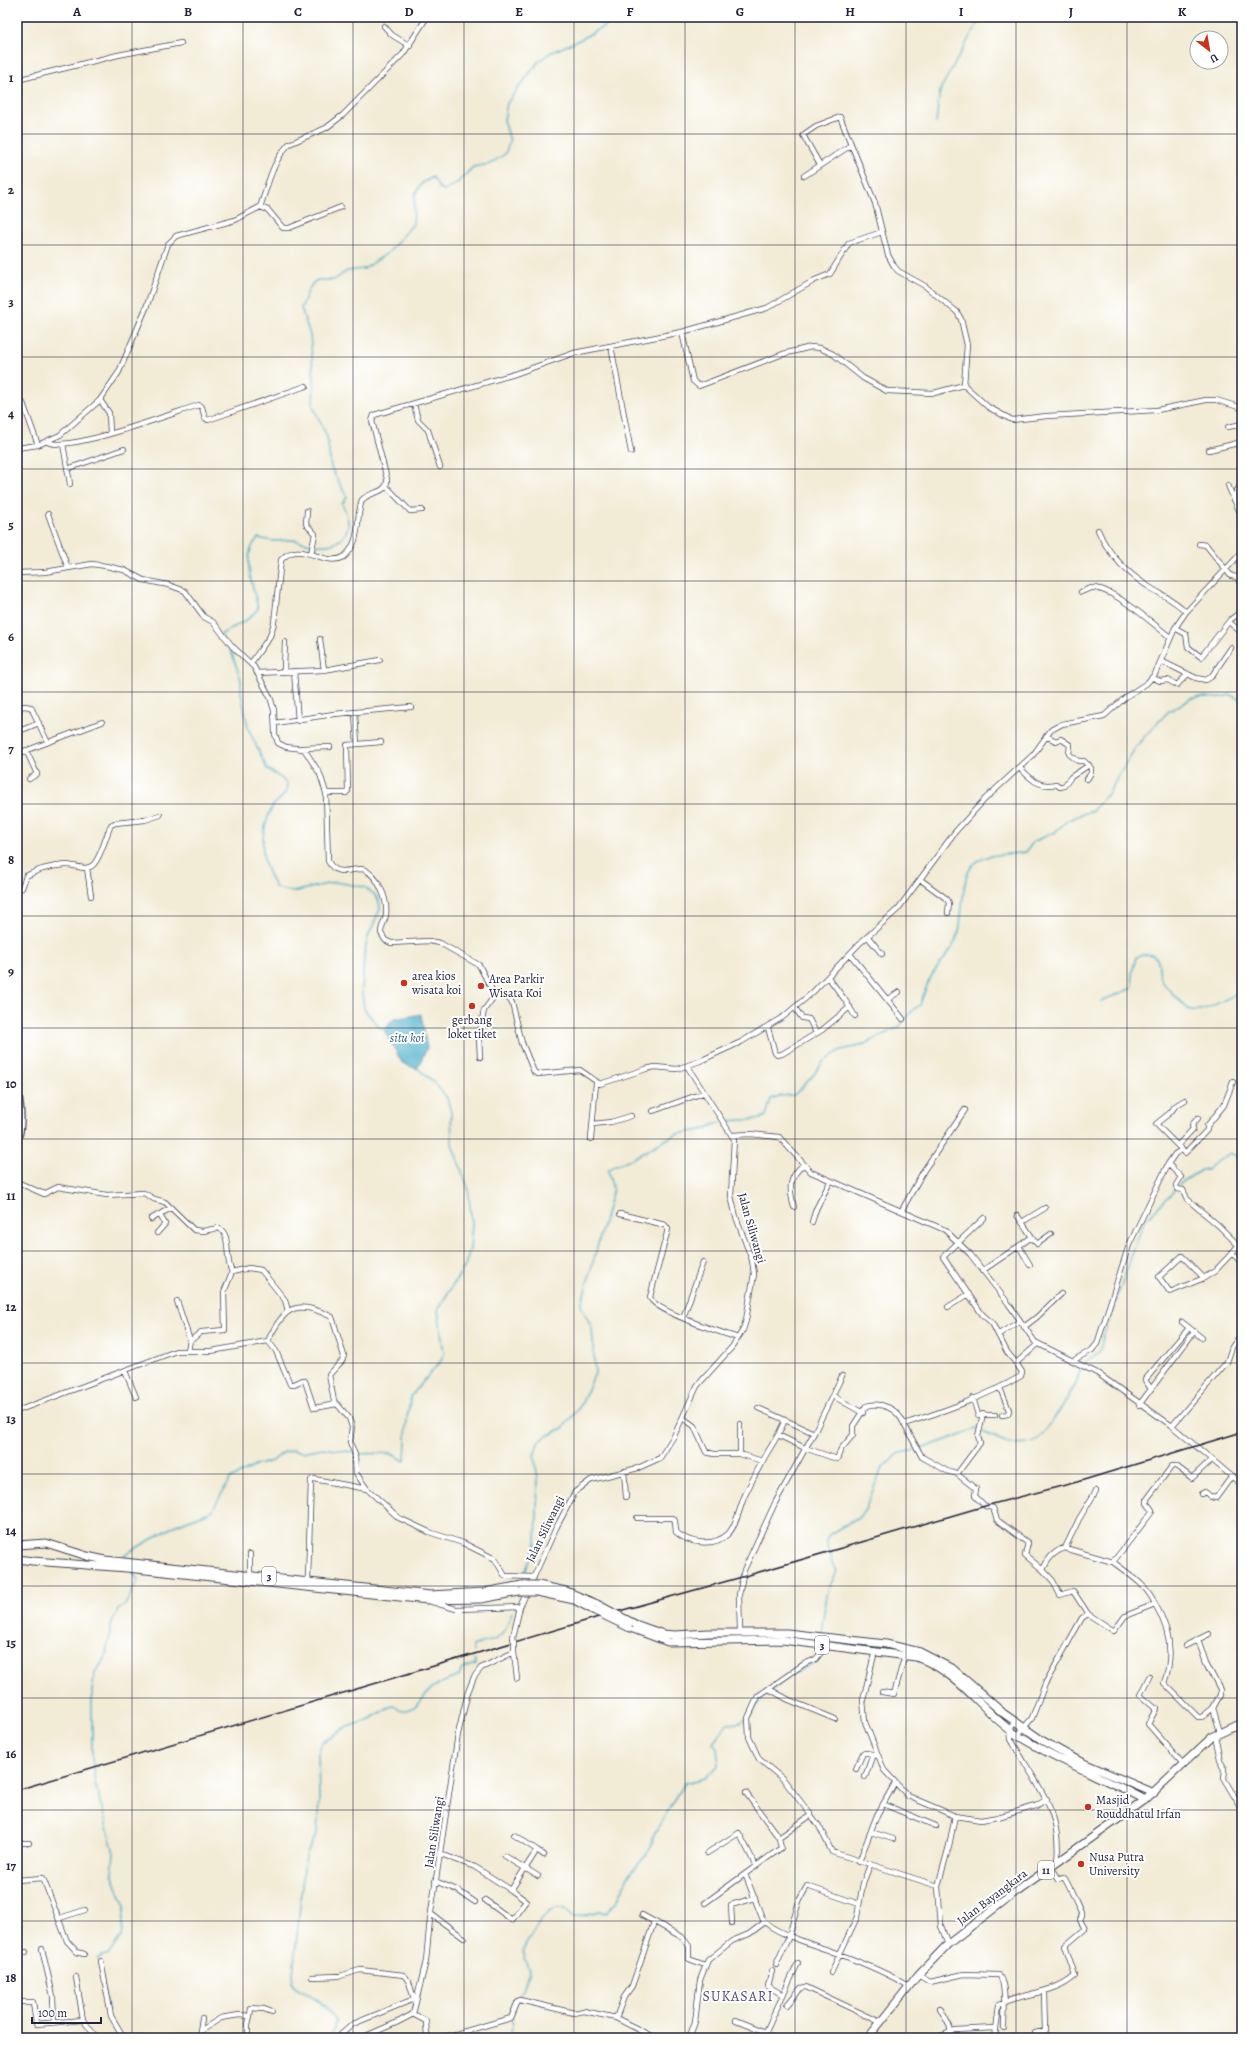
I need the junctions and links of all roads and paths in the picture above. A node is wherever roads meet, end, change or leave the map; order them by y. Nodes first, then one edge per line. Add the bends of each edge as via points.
1 (427, 17) edge
2 (384, 26) dead end
3 (181, 43) dead end
4 (410, 46) junction
5 (17, 80) edge
6 (851, 145) junction
7 (820, 165) junction
8 (804, 176) dead end
9 (260, 207) junction
10 (341, 207) dead end
11 (882, 232) junction
12 (682, 332) junction
13 (611, 346) junction
14 (964, 385) junction
15 (306, 386) dead end
16 (100, 400) junction
17 (23, 403) dead end
18 (414, 404) junction
19 (1242, 408) edge
20 (1242, 424) edge
21 (1228, 427) dead end
22 (110, 433) junction
23 (48, 442) junction
24 (1242, 442) edge
25 (63, 444) junction
26 (38, 445) junction
27 (17, 448) edge
28 (124, 449) dead end
29 (1210, 450) dead end
30 (631, 452) dead end
31 (440, 467) dead end
32 (67, 469) junction
33 (70, 484) dead end
34 (1242, 484) edge
35 (1228, 485) dead end
36 (386, 486) junction
37 (1234, 500) junction
38 (307, 510) dead end
39 (422, 510) dead end
40 (48, 514) dead end
41 (1242, 515) edge
42 (1098, 530) dead end
43 (1198, 544) dead end
44 (1242, 552) edge
45 (311, 554) junction
46 (68, 568) junction
47 (1225, 571) junction
48 (17, 573) edge
49 (1242, 587) edge
50 (1081, 592) dead end
51 (1242, 611) edge
52 (1186, 612) junction
53 (1229, 622) junction
54 (1175, 628) junction
55 (1242, 633) edge
56 (1170, 637) junction
57 (320, 639) dead end
58 (285, 642) dead end
59 (1231, 648) dead end
60 (380, 660) dead end
61 (1161, 661) junction
62 (251, 663) junction
63 (284, 670) junction
64 (324, 670) junction
65 (294, 671) junction
66 (257, 673) junction
67 (1188, 674) junction
68 (1153, 678) junction
69 (410, 707) dead end
70 (17, 708) edge
71 (356, 712) junction
72 (298, 721) junction
73 (102, 722) dead end
74 (39, 723) junction
75 (275, 723) junction
76 (17, 732) edge
77 (1046, 736) junction
78 (47, 741) junction
79 (381, 742) dead end
80 (357, 744) junction
81 (330, 747) dead end
82 (302, 748) junction
83 (26, 750) junction
84 (17, 754) edge
85 (1088, 765) junction
86 (1020, 768) junction
87 (29, 779) dead end
88 (1087, 779) dead end
89 (17, 780) edge
90 (17, 785) edge
91 (326, 793) junction
92 (160, 815) dead end
93 (87, 868) junction
94 (921, 880) junction
95 (17, 891) edge
96 (91, 896) dead end
97 (948, 913) dead end
98 (868, 937) junction
99 (850, 954) junction
100 (882, 954) dead end
101 (828, 977) junction
102 (899, 992) dead end
103 (496, 994) junction
104 (888, 1000) junction
105 (850, 1007) junction
106 (795, 1008) junction
107 (855, 1016) dead end
108 (902, 1019) dead end
109 (768, 1028) junction
110 (816, 1033) junction
111 (480, 1057) dead end
112 (687, 1066) junction
113 (1234, 1082) dead end
114 (596, 1083) junction
115 (17, 1090) edge
116 (703, 1093) junction
117 (1185, 1100) dead end
118 (965, 1110) dead end
119 (652, 1111) dead end
120 (631, 1116) dead end
121 (1198, 1118) dead end
122 (593, 1124) junction
123 (732, 1135) junction
124 (17, 1139) edge
125 (591, 1139) dead end
126 (1180, 1147) junction
127 (1168, 1164) junction
128 (803, 1165) junction
129 (17, 1182) edge
130 (830, 1182) junction
131 (794, 1207) dead end
132 (171, 1208) junction
133 (1045, 1208) dead end
134 (902, 1210) junction
135 (620, 1214) dead end
136 (160, 1215) junction
137 (1017, 1215) dead end
138 (984, 1218) dead end
139 (151, 1219) dead end
140 (812, 1222) dead end
141 (1022, 1222) junction
142 (157, 1232) dead end
143 (1051, 1234) dead end
144 (1032, 1237) junction
145 (1242, 1241) edge
146 (960, 1242) junction
147 (1238, 1245) junction
148 (1019, 1246) junction
149 (1232, 1253) junction
150 (702, 1262) dead end
151 (1242, 1263) edge
152 (1030, 1265) dead end
153 (982, 1271) junction
154 (232, 1272) junction
155 (1204, 1278) junction
156 (969, 1294) junction
157 (1061, 1294) dead end
158 (177, 1302) dead end
159 (948, 1307) dead end
160 (288, 1311) junction
161 (683, 1318) junction
162 (1020, 1321) junction
163 (1182, 1322) dead end
164 (1024, 1327) junction
165 (1189, 1328) junction
166 (1194, 1332) junction
167 (1242, 1333) edge
168 (999, 1334) junction
169 (738, 1338) junction
170 (1202, 1338) dead end
171 (190, 1341) junction
172 (268, 1341) junction
173 (1038, 1344) junction
174 (188, 1350) junction
175 (1074, 1360) junction
176 (1016, 1363) junction
177 (125, 1371) junction
178 (842, 1376) dead end
179 (1000, 1388) junction
180 (1151, 1389) junction
181 (833, 1396) junction
182 (136, 1397) dead end
183 (973, 1398) junction
184 (337, 1404) junction
185 (1139, 1405) junction
186 (758, 1408) dead end
187 (17, 1411) edge
188 (862, 1413) junction
189 (983, 1414) junction
190 (995, 1415) dead end
191 (1002, 1415) dead end
192 (683, 1418) junction
193 (785, 1420) junction
194 (740, 1424) dead end
195 (904, 1424) junction
196 (1172, 1426) junction
197 (814, 1433) junction
198 (778, 1435) junction
199 (805, 1448) junction
200 (740, 1454) junction
201 (1212, 1459) junction
202 (762, 1461) junction
203 (624, 1471) junction
204 (956, 1474) junction
205 (1232, 1476) junction
206 (1242, 1485) edge
207 (367, 1489) junction
208 (1096, 1491) dead end
209 (1202, 1494) dead end
210 (626, 1498) dead end
211 (638, 1518) dead end
212 (17, 1545) edge
213 (1065, 1548) junction
214 (250, 1554) dead end
215 (17, 1558) edge
216 (1113, 1562) junction
217 (1043, 1570) junction
218 (185, 1571) junction
219 (250, 1574) junction
220 (534, 1577) junction
221 (308, 1582) junction
222 (520, 1589) junction
223 (428, 1600) junction
224 (1155, 1604) junction
225 (520, 1607) junction
226 (595, 1607) junction
227 (1088, 1614) junction
228 (740, 1632) junction
229 (1209, 1634) dead end
230 (1198, 1638) junction
231 (826, 1646) junction
232 (1185, 1646) dead end
233 (875, 1651) junction
234 (514, 1652) junction
235 (905, 1655) junction
236 (1149, 1677) dead end
237 (517, 1678) dead end
238 (769, 1689) junction
239 (882, 1692) dead end
240 (1213, 1708) junction
241 (835, 1718) dead end
242 (1014, 1722) junction
243 (1242, 1723) edge
244 (1010, 1729) junction
245 (1024, 1729) junction
246 (1218, 1734) junction
247 (1018, 1735) junction
248 (873, 1754) junction
249 (878, 1756) junction
250 (1184, 1765) junction
251 (856, 1769) dead end
252 (865, 1777) dead end
253 (895, 1783) junction
254 (746, 1793) dead end
255 (1154, 1793) junction
256 (1047, 1799) junction
257 (1145, 1800) junction
258 (883, 1804) junction
259 (1242, 1810) edge
260 (811, 1815) junction
261 (955, 1816) junction
262 (936, 1826) dead end
263 (871, 1832) junction
264 (514, 1835) dead end
265 (779, 1838) junction
266 (893, 1839) dead end
267 (29, 1842) dead end
268 (17, 1843) edge
269 (537, 1850) junction
270 (707, 1853) dead end
271 (441, 1854) junction
272 (544, 1855) dead end
273 (505, 1856) dead end
274 (859, 1862) junction
275 (1054, 1864) junction
276 (870, 1865) junction
277 (756, 1866) junction
278 (525, 1868) junction
279 (745, 1874) junction
280 (538, 1876) dead end
281 (17, 1880) edge
282 (436, 1881) junction
283 (938, 1886) junction
284 (511, 1890) junction
285 (755, 1898) junction
286 (485, 1900) dead end
287 (475, 1902) dead end
288 (705, 1903) dead end
289 (860, 1904) junction
290 (85, 1910) dead end
291 (430, 1914) junction
292 (642, 1915) dead end
293 (60, 1918) junction
294 (654, 1922) junction
295 (765, 1922) junction
296 (732, 1923) dead end
297 (789, 1936) junction
298 (464, 1938) dead end
299 (948, 1944) junction
300 (42, 1949) dead end
301 (26, 1952) dead end
302 (17, 1953) edge
303 (84, 1954) dead end
304 (840, 1954) junction
305 (101, 1961) dead end
306 (798, 1963) dead end
307 (705, 1965) junction
308 (776, 1965) dead end
309 (772, 1970) dead end
310 (831, 1973) dead end
311 (918, 1975) junction
312 (76, 1977) dead end
313 (312, 1977) dead end
314 (909, 1986) junction
315 (1044, 1992) junction
316 (783, 1995) junction
317 (415, 2001) junction
318 (17, 2002) edge
319 (1004, 2002) junction
320 (787, 2005) dead end
321 (940, 2008) dead end
322 (272, 2012) dead end
323 (413, 2014) junction
324 (250, 2016) junction
325 (202, 2018) dead end
326 (616, 2018) junction
327 (83, 2020) junction
328 (736, 2020) dead end
329 (880, 2022) junction
330 (54, 2023) junction
331 (995, 2028) junction
332 (1004, 2028) dead end
333 (200, 2031) junction
334 (952, 2031) junction
335 (766, 2032) junction
336 (1035, 2033) dead end
337 (97, 2038) edge
338 (124, 2038) edge
339 (200, 2038) edge
340 (248, 2038) edge
341 (338, 2038) edge
342 (361, 2038) edge
343 (427, 2038) edge
344 (442, 2038) edge
345 (655, 2038) edge
346 (689, 2038) edge
347 (763, 2038) edge
348 (868, 2038) edge
349 (936, 2038) edge
350 (951, 2038) edge
351 (995, 2038) edge

1 - 4 street
2 - 4 street
3 - 5 street via 118,55
4 - 9 street via 343,115 326,128 289,144 274,165
6 - 7 street
6 - 7 street via 840,117 806,131 803,135
6 - 11 street via 875,203
7 - 8 street
9 - 10 street via 268,210 283,228 289,228
9 - 16 street via 235,220 172,239 119,372
11 - 12 street via 849,243 830,274 811,282 772,306
11 - 14 street via 888,255 897,270 924,286 957,312 962,319 966,344
12 - 13 street
12 - 14 street via 693,381 699,386 783,354 811,347 833,354 863,378 887,391 934,392
13 - 18 street via 563,356 515,374
13 - 30 street
14 - 19 street via 979,400 1009,420 1157,410 1206,400 1216,400
15 - 22 street via 208,420 199,405
16 - 22 street via 109,413
16 - 23 street via 65,431
17 - 26 street
18 - 31 street via 418,419 428,430
18 - 36 street via 377,413 371,417 387,480
20 - 21 street
22 - 25 street
23 - 25 street via 54,445
23 - 26 street
24 - 29 street
25 - 32 street
26 - 27 street
28 - 32 street
32 - 33 street
34 - 37 street via 1235,492
35 - 37 street
36 - 39 street via 410,511
36 - 45 street via 362,500 357,536 348,553 337,559
37 - 41 street
38 - 45 street via 306,524 315,534
40 - 46 street
42 - 52 street via 1104,544 1128,571 1154,590 1179,603
43 - 47 street via 1206,545
44 - 47 street
45 - 62 street via 293,552 281,560 274,623 270,636
46 - 48 street
46 - 62 street via 92,564 106,566 124,570 143,580 178,587 191,597 203,616 217,627 232,647
47 - 49 street via 1231,576 1237,576
47 - 52 street
50 - 56 street via 1095,588 1105,591 1122,600
51 - 53 street
52 - 54 street
53 - 54 street via 1201,657 1188,647 1186,634
53 - 55 street
54 - 56 street
56 - 61 street
57 - 64 street
58 - 63 street
59 - 67 street via 1208,679 1203,680
60 - 64 street
61 - 67 street
61 - 68 street
62 - 66 street
63 - 65 street
63 - 66 street
64 - 65 street
65 - 72 street
66 - 75 street via 270,697
67 - 68 street via 1177,685 1168,680 1160,681
68 - 77 street via 1104,716 1057,725
69 - 71 street
70 - 74 street via 31,707
71 - 72 street
71 - 80 street
72 - 75 street
73 - 78 street
74 - 76 street
74 - 78 street
75 - 82 street via 278,743 286,747
77 - 85 street via 1061,739 1069,744 1069,754 1078,761 1084,760
77 - 86 street via 1039,748
78 - 83 street
79 - 80 street
80 - 91 street via 346,746 348,791
81 - 82 street
82 - 91 street via 320,774
83 - 84 street
83 - 87 street via 36,772 35,777
85 - 86 street via 1060,787 1056,784 1050,786 1034,782
85 - 88 street via 1091,771
86 - 94 street via 955,832
89 - 90 street
91 - 103 street via 329,863 337,871 363,869 377,880 386,912 381,933 385,940 391,943 440,943 479,965
92 - 93 street via 111,825 96,861
93 - 95 street via 66,865 39,871 26,876 22,888
93 - 96 street
94 - 97 street via 947,899
94 - 98 street via 898,909
98 - 99 street
98 - 100 street
99 - 101 street
99 - 104 street
101 - 105 street
101 - 106 street
102 - 104 street
103 - 111 street via 484,1010
103 - 114 street via 509,998 512,1002 519,1034 534,1072 538,1074 580,1070
104 - 108 street
105 - 107 street
105 - 110 street
106 - 109 street
106 - 110 street via 802,1018 809,1018
109 - 110 street via 777,1055
109 - 112 street
112 - 114 street via 677,1069 646,1069 604,1084
112 - 116 street
113 - 126 street via 1228,1098 1207,1126 1207,1130 1187,1152
114 - 122 street via 592,1110
115 - 124 street via 20,1133
116 - 119 street
116 - 123 street
117 - 126 street via 1156,1124
118 - 134 street via 924,1170
120 - 122 street
121 - 126 street
122 - 125 street
123 - 128 street via 779,1137
123 - 169 street, Jalan Siliwangi via 734,1144 731,1196 752,1260 754,1274 746,1320
126 - 127 street
127 - 147 street via 1181,1177 1176,1185 1177,1189 1183,1190 1187,1198
127 - 175 street via 1129,1245 1097,1344
128 - 130 street
128 - 131 street via 790,1180 790,1194
129 - 132 street via 44,1194 58,1187 107,1195 144,1193 163,1201
130 - 134 street
130 - 140 street
132 - 136 street
132 - 154 street via 194,1230 218,1228 224,1232 228,1263
133 - 141 street
134 - 146 street via 940,1227
135 - 161 street via 667,1226 668,1233 650,1300
136 - 139 street
136 - 142 street via 165,1224
137 - 141 street
138 - 146 street
141 - 144 street
143 - 144 street via 1037,1244
144 - 148 street
145 - 147 street
146 - 153 street
146 - 156 street via 943,1257
147 - 149 street
148 - 152 street
148 - 153 street
149 - 151 street
149 - 155 street via 1216,1270
150 - 161 street
153 - 162 street
154 - 160 street via 249,1268 261,1270 285,1300
154 - 171 street via 224,1292 225,1330 202,1332
155 - 155 street via 1169,1292 1160,1276 1182,1256
156 - 159 street
156 - 168 street
157 - 164 street
158 - 171 street
160 - 172 street via 280,1318
160 - 184 street via 297,1307 311,1308 334,1320 344,1356 329,1375 334,1401
161 - 169 street
162 - 164 street
162 - 168 street
163 - 165 street
164 - 173 street
165 - 166 street
165 - 180 street via 1145,1380
166 - 170 street
166 - 180 street
167 - 196 street via 1232,1347 1227,1362
168 - 176 street
169 - 192 street, Jalan Siliwangi via 700,1383 690,1399
171 - 174 street
172 - 174 street via 211,1351
172 - 184 street via 276,1351 290,1384 305,1381 314,1408
173 - 175 street
173 - 176 street
174 - 177 street via 176,1351
175 - 185 street via 1092,1369
176 - 179 street via 1022,1372 1021,1376
177 - 182 street
177 - 187 street
178 - 181 street
179 - 183 street
179 - 191 street via 1009,1410 1008,1414
180 - 185 street
181 - 188 street
181 - 197 street
183 - 189 street via 977,1414
183 - 195 street via 935,1415
184 - 207 street via 350,1418 350,1442 355,1452 356,1473
185 - 196 street
186 - 193 street
188 - 195 street via 867,1405 886,1406 896,1412
188 - 199 street via 853,1426 853,1435 841,1449 837,1459
189 - 190 street
189 - 204 street via 978,1436 980,1443
192 - 200 street via 694,1426 704,1451 714,1454
192 - 203 street, Jalan Siliwangi via 660,1458 653,1463
193 - 197 street
193 - 198 street
194 - 200 street
195 - 204 street via 922,1457
196 - 201 street
197 - 199 street
198 - 199 street
198 - 202 street
199 - 228 street via 775,1503 744,1570 739,1594
200 - 202 street
201 - 205 street
201 - 216 street via 1192,1478 1176,1466 1172,1466 1147,1499 1151,1513
202 - 211 street via 729,1532 715,1540 699,1542 686,1539 676,1532 673,1518
203 - 210 street
203 - 220 street, Jalan Siliwangi via 591,1480 575,1492
204 - 217 street via 976,1489 975,1496 985,1506 993,1508 997,1520 1028,1543 1025,1555
205 - 206 street
205 - 209 street via 1216,1498 1205,1492
207 - 220 street via 399,1518 429,1532 463,1543 495,1560 505,1576
207 - 221 street via 311,1480
208 - 213 street
212 - 218 main road, 3 via 46,1543 105,1560
213 - 216 street
213 - 217 street via 1053,1555
214 - 219 street
215 - 218 main road, 3
216 - 224 street via 1136,1579
217 - 227 street via 1053,1581 1060,1595 1073,1591
218 - 219 main road, 3
218 - 223 main road, 3
219 - 221 main road, 3
220 - 225 street, Jalan Siliwangi
221 - 222 main road, 3 via 430,1595
222 - 223 main road, 3 via 481,1599
222 - 226 main road, 3, bridge via 538,1588
223 - 225 street via 456,1609
224 - 227 street via 1125,1616 1114,1631
224 - 240 street via 1170,1650 1170,1665 1164,1683 1198,1717 1202,1718
225 - 234 street, Jalan Siliwangi, bridge via 513,1636
226 - 228 main road, 3, bridge via 663,1634
226 - 231 main road, 3, bridge via 628,1627 668,1642 782,1640
227 - 245 street via 1074,1628 1045,1684 1032,1718
228 - 242 main road, 3 via 815,1635 915,1650 953,1669
229 - 230 street
230 - 232 street
230 - 240 street via 1206,1663 1221,1693
231 - 233 main road, 3
231 - 238 street via 816,1659 804,1664
233 - 235 main road, 3
233 - 249 street via 863,1705 867,1729
234 - 237 street
234 - 271 street, Jalan Siliwangi via 481,1668 471,1684 458,1734
235 - 239 street via 894,1694
235 - 244 main road, 3 via 926,1661 952,1676
236 - 250 street via 1140,1695 1156,1709 1148,1724
238 - 241 street via 788,1700
238 - 260 street via 758,1696 754,1703 748,1718 749,1737 759,1759 783,1779
240 - 246 street
242 - 244 street
242 - 245 main road, 3
243 - 246 main road, Jalan Bayangkara / 11
244 - 247 main road, 3
244 - 256 street via 1014,1743
245 - 247 street
245 - 255 main road, 3 via 1081,1762
246 - 250 main road, Jalan Bayangkara / 11
246 - 259 street via 1220,1760 1225,1768 1224,1779
247 - 257 main road, 3
248 - 249 street
248 - 251 street via 862,1754
248 - 252 street
249 - 253 street via 884,1770
250 - 255 main road, Jalan Bayangkara / 11
253 - 258 street
253 - 261 street via 912,1799
254 - 265 street
255 - 257 main road, Jalan Bayangkara / 11
256 - 261 street via 1036,1806 993,1818 981,1820
256 - 275 street via 1058,1834
257 - 275 main road, Jalan Bayangkara / 11
258 - 262 street
258 - 263 street
260 - 265 street
260 - 274 street via 831,1851
261 - 283 street
263 - 266 street
263 - 274 street
264 - 269 street
265 - 277 street via 781,1848
267 - 268 street
269 - 272 street
269 - 278 street
270 - 277 street via 739,1833
271 - 282 street, Jalan Siliwangi
271 - 284 street via 475,1868
273 - 278 street
274 - 276 street
275 - 299 main road, Jalan Bayangkara / 11
275 - 315 street via 1058,1879 1065,1878 1076,1900 1082,1914 1080,1921 1085,1930 1065,1946 1075,1975
276 - 283 street
276 - 289 street via 863,1883
277 - 279 street
278 - 280 street
278 - 284 street
279 - 285 street
279 - 288 street
281 - 293 street via 42,1878
282 - 287 street via 457,1890
282 - 291 street, Jalan Siliwangi
283 - 299 street via 941,1926
284 - 286 street via 526,1901 512,1920
285 - 295 street
285 - 296 street via 730,1905
289 - 297 street via 807,1886 799,1901
289 - 304 street via 857,1917
290 - 293 street
291 - 298 street
291 - 317 street, Jalan Siliwangi via 426,1961
292 - 294 street
293 - 303 street via 67,1941 77,1952
294 - 307 street via 684,1939 689,1946 689,1959
294 - 326 street via 632,1986
295 - 297 street
295 - 307 street via 719,1950
297 - 304 street
297 - 308 street
299 - 311 main road, Jalan Bayangkara / 11
300 - 330 street via 53,1996
301 - 302 street
304 - 310 street
304 - 314 street
305 - 338 street via 111,2016
306 - 316 street
307 - 346 street via 700,1980 695,2022
309 - 316 street via 768,1986
311 - 314 main road, Jalan Bayangkara / 11
311 - 319 street via 930,1982 964,1974 999,1975
312 - 327 street
313 - 317 street via 340,1976 360,1970 404,1975
314 - 329 main road, Jalan Bayangkara / 11
315 - 319 street
315 - 336 street via 1045,2031
316 - 335 street
317 - 323 street, Jalan Siliwangi
317 - 341 street via 353,2024
318 - 330 street via 33,2002 36,2024
319 - 331 street via 998,2006
319 - 332 street
320 - 329 street via 801,1988 806,1987
321 - 334 street
322 - 324 street via 251,2008
323 - 342 street
323 - 343 street via 426,2021
324 - 333 street via 221,2018
324 - 340 street
325 - 333 street
326 - 344 street via 584,2011 574,2013 520,2000 511,2018
326 - 345 street
327 - 330 street
327 - 337 street
328 - 335 street
329 - 348 main road, Jalan Bayangkara / 11
331 - 334 street
331 - 351 street
333 - 339 street
334 - 349 street
334 - 350 street
335 - 347 street

